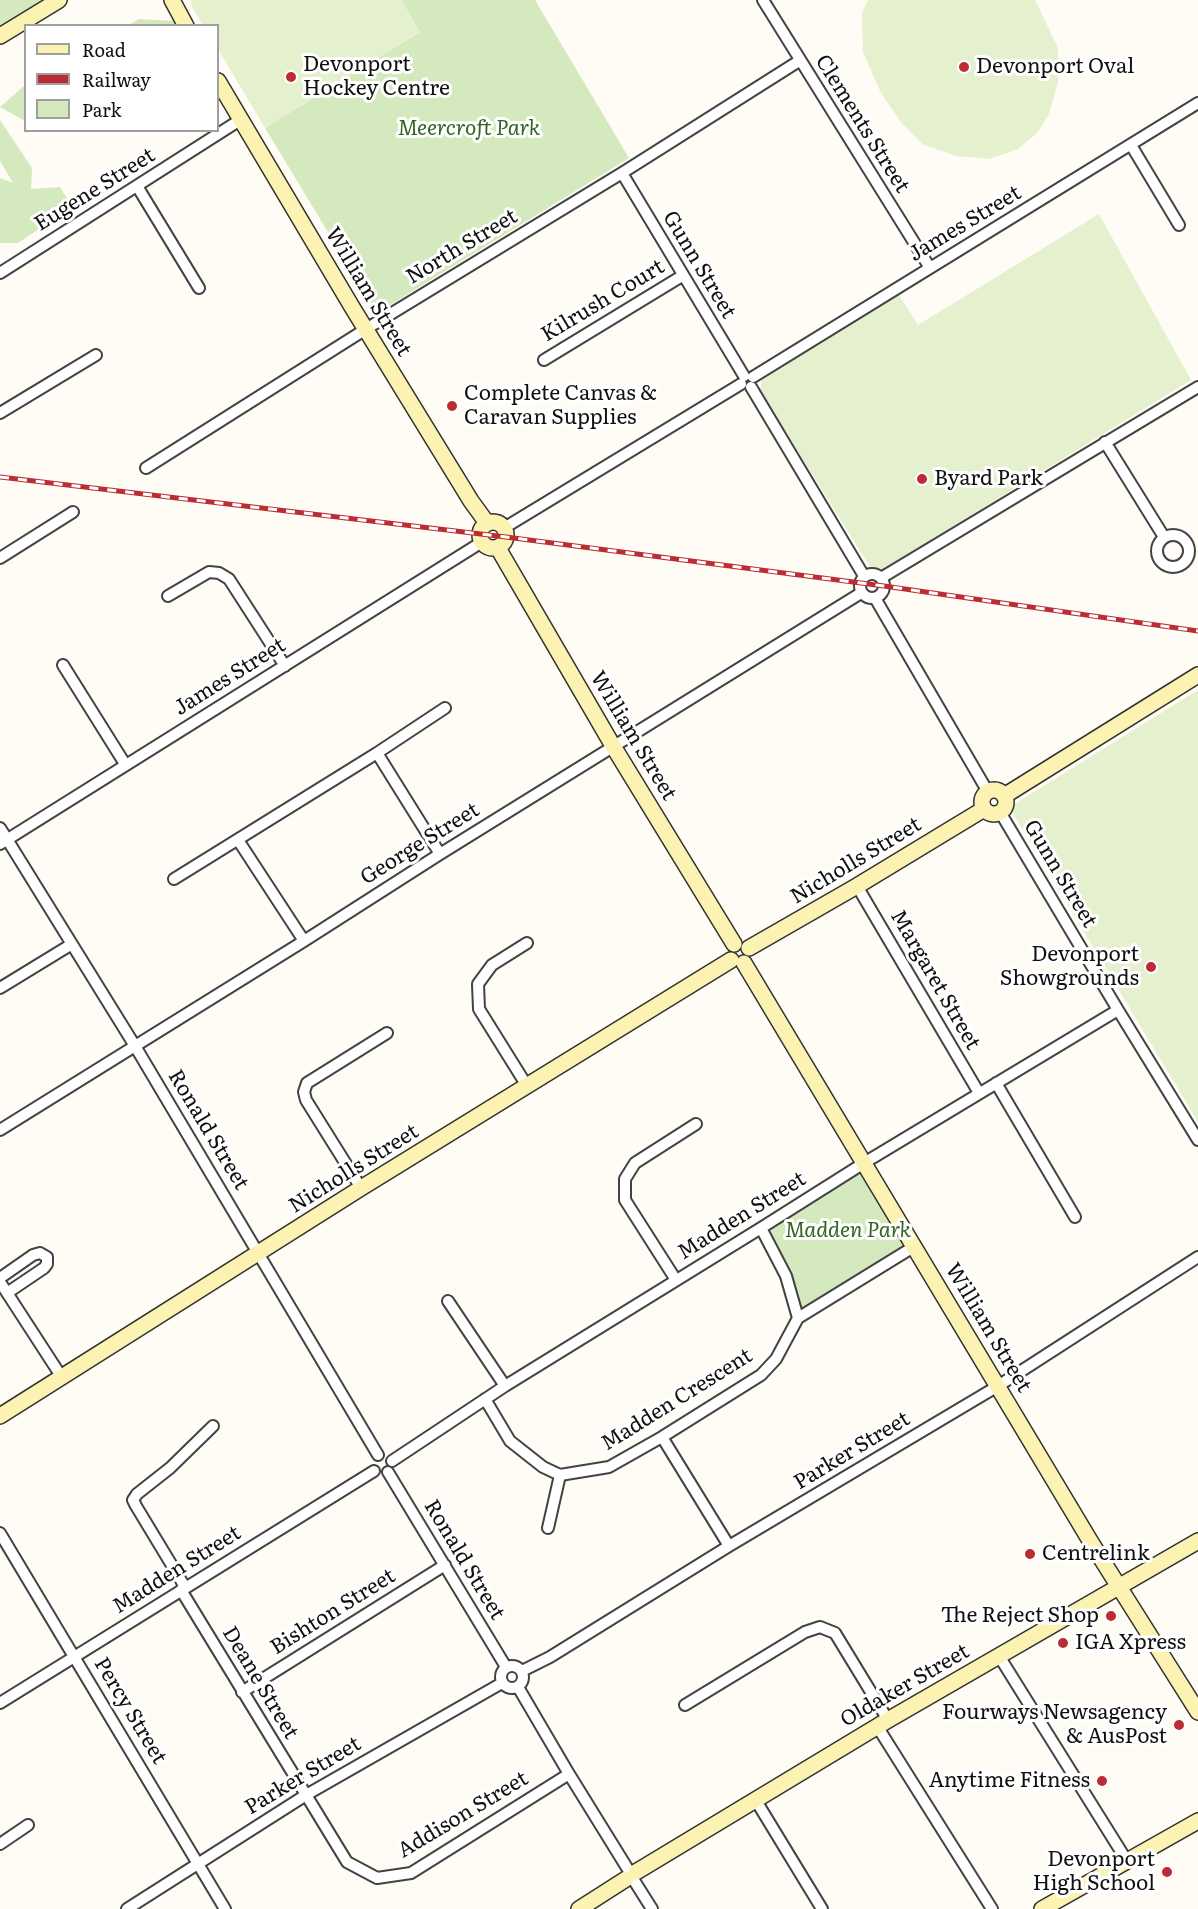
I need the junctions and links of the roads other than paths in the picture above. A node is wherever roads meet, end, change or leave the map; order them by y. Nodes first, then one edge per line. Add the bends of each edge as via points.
1 (59, 0) edge
2 (172, 0) edge
3 (762, 0) edge
4 (185, 24) edge
5 (0, 36) edge
6 (799, 62) junction
7 (219, 83) edge
8 (1198, 104) edge
9 (240, 120) junction
10 (1131, 146) junction
11 (622, 173) junction
12 (138, 186) junction
13 (1179, 225) dead end
14 (930, 268) junction
15 (0, 273) edge
16 (682, 276) junction
17 (200, 288) dead end
18 (366, 329) junction
19 (96, 354) dead end
20 (544, 360) dead end
21 (747, 381) junction
22 (1198, 387) edge
23 (0, 413) edge
24 (1105, 442) junction
25 (146, 468) dead end
26 (73, 512) dead end
27 (487, 523) junction
28 (504, 528) junction
29 (1164, 537) dead end
30 (482, 542) junction
31 (498, 548) junction
32 (0, 558) edge
33 (864, 576) junction
34 (881, 578) junction
35 (861, 593) junction
36 (168, 596) dead end
37 (875, 598) junction
38 (63, 665) dead end
39 (285, 666) junction
40 (1198, 675) edge
41 (446, 708) dead end
42 (613, 746) junction
43 (376, 753) junction
44 (126, 764) junction
45 (988, 792) junction
46 (1004, 796) junction
47 (984, 808) junction
48 (1000, 812) junction
49 (0, 828) edge
50 (238, 840) junction
51 (3, 842) edge
52 (440, 854) junction
53 (174, 879) dead end
54 (856, 886) junction
55 (304, 941) junction
56 (527, 943) dead end
57 (72, 944) junction
58 (740, 954) junction
59 (0, 988) edge
60 (1118, 1010) junction
61 (387, 1033) dead end
62 (135, 1046) junction
63 (996, 1083) junction
64 (527, 1086) junction
65 (979, 1093) junction
66 (696, 1124) dead end
67 (0, 1130) edge
68 (1198, 1140) edge
69 (864, 1163) junction
70 (361, 1188) junction
71 (1075, 1217) dead end
72 (761, 1228) junction
73 (915, 1246) junction
74 (259, 1254) junction
75 (1198, 1257) edge
76 (0, 1280) edge
77 (676, 1280) junction
78 (7, 1293) junction
79 (448, 1301) dead end
80 (798, 1318) junction
81 (61, 1376) junction
82 (505, 1386) junction
83 (998, 1386) junction
84 (485, 1399) junction
85 (0, 1416) edge
86 (213, 1426) dead end
87 (662, 1437) junction
88 (378, 1455) junction
89 (392, 1461) junction
90 (374, 1471) junction
91 (388, 1472) junction
92 (560, 1475) junction
93 (548, 1528) dead end
94 (0, 1533) edge
95 (1198, 1541) edge
96 (729, 1546) junction
97 (445, 1565) junction
98 (1119, 1587) junction
99 (183, 1588) junction
100 (75, 1656) junction
101 (999, 1656) junction
102 (506, 1667) junction
103 (522, 1671) junction
104 (502, 1683) junction
105 (518, 1687) junction
106 (242, 1692) junction
107 (0, 1703) edge
108 (685, 1705) dead end
109 (1198, 1712) edge
110 (883, 1723) junction
111 (569, 1774) junction
112 (306, 1796) junction
113 (755, 1799) junction
114 (1198, 1821) edge
115 (28, 1825) dead end
116 (0, 1844) edge
117 (1127, 1861) junction
118 (198, 1864) junction
119 (632, 1876) junction
120 (127, 1909) edge
121 (225, 1909) edge
122 (579, 1909) edge
123 (652, 1909) edge
124 (822, 1909) edge
125 (992, 1909) edge
126 (1042, 1909) edge

1 - 5 street
2 - 4 street
3 - 6 street, Clements Street
6 - 11 street, North Street
6 - 14 street, Clements Street
7 - 9 street, William Street
8 - 10 street, James Street
9 - 12 street, Eugene Street
9 - 18 street, William Street
10 - 13 street
10 - 14 street, James Street
11 - 16 street, Gunn Street
11 - 18 street, North Street
12 - 15 street, Eugene Street
12 - 17 street
14 - 21 street, James Street
16 - 20 street, Kilrush Court
16 - 21 street, Gunn Street
18 - 25 street, North Street
18 - 27 street, William Street
19 - 23 street
21 - 28 street, James Street
21 - 33 street, Gunn Street
22 - 24 street
24 - 29 street
24 - 34 street
26 - 32 street
27 - 28 street
27 - 30 street via 481,529
28 - 31 street via 505,541
30 - 31 street via 489,548
30 - 39 street, James Street
31 - 42 street, William Street
33 - 34 street via 873,573
33 - 35 street via 859,583
34 - 37 street via 883,590
35 - 37 street
35 - 42 street, George Street
36 - 39 street via 209,572 219,573 229,579
37 - 45 street
38 - 44 street
39 - 44 street, James Street
40 - 46 street
41 - 43 street
42 - 52 street, George Street
42 - 58 street, William Street
43 - 50 street
43 - 52 street
44 - 51 street, James Street
45 - 46 street
45 - 47 street via 982,801
46 - 48 street via 1006,803
47 - 48 street via 991,814
47 - 54 street, Nicholls Street
48 - 60 street, Gunn Street
49 - 51 street, Ronald Street
50 - 53 street
50 - 55 street
51 - 57 street, Ronald Street
52 - 55 street, George Street
54 - 58 street, Nicholls Street
54 - 65 street, Margaret Street
55 - 62 street, George Street
56 - 64 street via 492,965 478,984 479,1009
57 - 59 street
57 - 62 street, Ronald Street
58 - 64 street, Nicholls Street
58 - 69 street, William Street
60 - 63 street, Madden Street
60 - 68 street, Gunn Street
61 - 70 street via 308,1083 304,1092
62 - 67 street, George Street
62 - 74 street, Ronald Street
63 - 65 street, Madden Street
63 - 71 street
64 - 70 street, Nicholls Street
65 - 69 street, Madden Street
66 - 77 street via 635,1163 625,1179 625,1200
69 - 72 street, Madden Street
69 - 73 street, William Street
70 - 74 street, Nicholls Street
72 - 77 street, Madden Street
72 - 80 street via 786,1276
73 - 80 street
73 - 83 street, William Street
74 - 81 street, Nicholls Street
74 - 88 street, Ronald Street
75 - 83 street, Parker Street
76 - 78 street
76 - 78 street via 33,1255 40,1253 46,1257 44,1268
77 - 82 street, Madden Street
78 - 81 street
79 - 82 street
80 - 87 street, Madden Crescent via 776,1359 761,1375
81 - 85 street, Nicholls Street
82 - 84 street, Madden Street
83 - 96 street, Parker Street
83 - 98 street, William Street
84 - 89 street, Madden Street
84 - 92 street via 510,1441
86 - 99 street, Deane Street via 133,1500
87 - 92 street, Madden Crescent via 609,1467
87 - 96 street
88 - 89 street via 386,1455
88 - 90 street via 372,1463
89 - 91 street
90 - 91 street
90 - 99 street, Madden Street
91 - 97 street, Ronald Street
92 - 93 street
94 - 100 street, Percy Street
95 - 98 street, Oldaker Street
96 - 103 street, Parker Street
97 - 102 street, Ronald Street
97 - 106 street, Bishton Street
98 - 101 street, Oldaker Street
98 - 109 street, William Street
99 - 100 street, Madden Street
99 - 106 street, Deane Street
100 - 107 street, Madden Street
100 - 118 street, Percy Street
101 - 110 street, Oldaker Street
101 - 117 street
102 - 103 street via 517,1666
102 - 104 street
103 - 105 street via 523,1682
104 - 105 street via 508,1688
104 - 112 street, Parker Street
105 - 111 street
106 - 112 street, Deane Street
108 - 110 street via 805,1632 820,1627 836,1633
110 - 113 street, Oldaker Street
110 - 125 street
111 - 112 street, Addison Street via 411,1873 377,1878 347,1862
111 - 119 street
112 - 118 street, Parker Street
113 - 119 street, Oldaker Street
113 - 124 street
114 - 117 street
115 - 116 street
117 - 126 street
118 - 120 street, Parker Street
118 - 121 street, Percy Street
119 - 122 street, Oldaker Street
119 - 123 street

